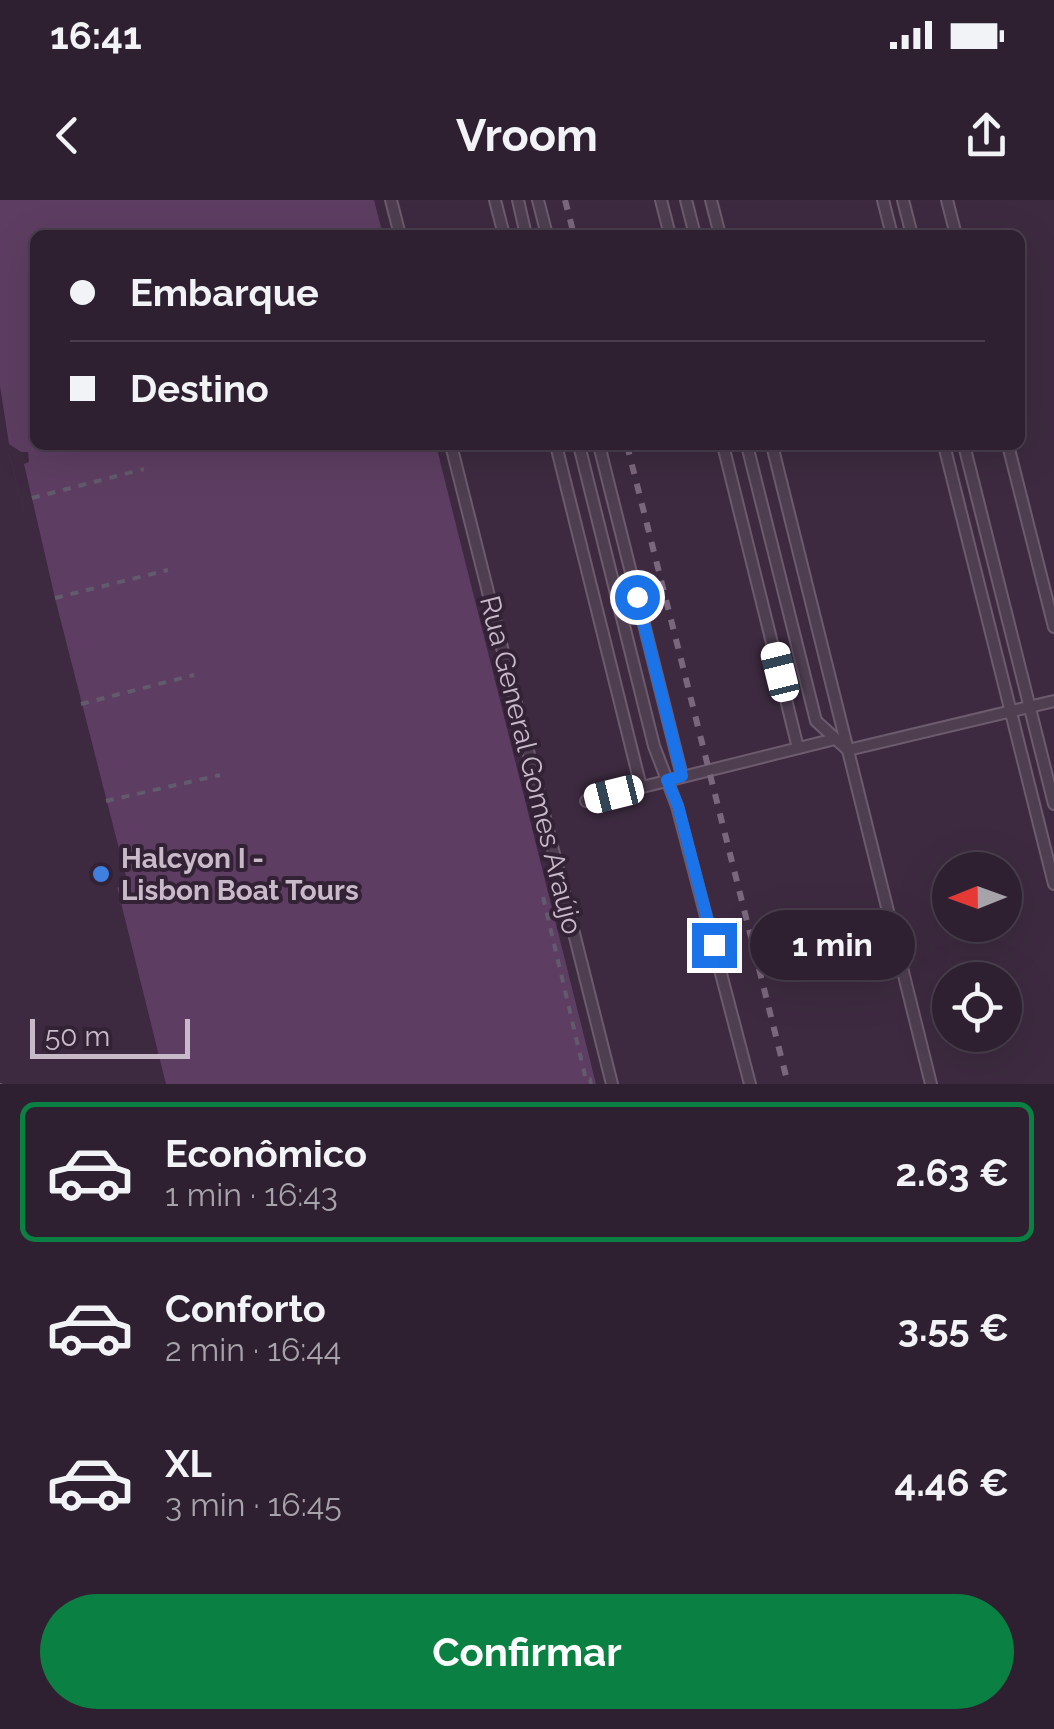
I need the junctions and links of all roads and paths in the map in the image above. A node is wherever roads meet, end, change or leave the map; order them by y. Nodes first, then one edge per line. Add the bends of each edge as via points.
1 (392, 200) edge
2 (495, 200) edge
3 (518, 200) edge
4 (538, 200) edge
5 (661, 200) edge
6 (686, 200) edge
7 (711, 200) edge
8 (883, 200) edge
9 (903, 200) edge
10 (947, 200) edge
11 (399, 230) edge
12 (503, 230) edge
13 (525, 230) edge
14 (545, 230) edge
15 (669, 230) edge
16 (694, 230) edge
17 (719, 230) edge
18 (891, 230) edge
19 (911, 230) edge
20 (955, 230) edge
21 (452, 450) edge
22 (557, 450) edge
23 (580, 450) edge
24 (601, 450) edge
25 (723, 450) edge
26 (748, 450) edge
27 (773, 450) edge
28 (945, 450) edge
29 (965, 450) edge
30 (1009, 450) edge
31 (144, 469) dead end
32 (32, 498) dead end
33 (168, 570) dead end
34 (54, 598) dead end
35 (1054, 628) edge
36 (194, 674) dead end
37 (1054, 701) edge
38 (81, 704) dead end
39 (1030, 707) junction
40 (1011, 712) junction
41 (836, 739) junction
42 (798, 748) junction
43 (848, 750) junction
44 (220, 775) dead end
45 (682, 776) junction
46 (667, 780) junction
47 (642, 787) junction
48 (106, 800) dead end
49 (586, 800) dead end
50 (1054, 804) edge
51 (1054, 884) edge
52 (543, 897) dead end
53 (591, 1084) edge
54 (612, 1084) edge
55 (750, 1084) edge
56 (931, 1084) edge

1 - 11 lane
2 - 12 lane
3 - 13 lane
4 - 14 lane
5 - 15 lane
6 - 16 lane
7 - 17 lane
8 - 18 lane
9 - 19 lane
10 - 20 lane
21 - 54 lane, Rua General Gomes Araújo
22 - 47 lane
23 - 46 lane
24 - 45 lane
25 - 42 lane
26 - 41 lane via 816,721
27 - 43 lane
28 - 40 lane
29 - 39 lane
30 - 35 lane
31 - 32 path
33 - 34 path
36 - 38 path
37 - 39 lane
39 - 40 lane
39 - 50 lane
40 - 43 lane
40 - 51 lane
41 - 42 lane
41 - 43 lane
42 - 45 lane
43 - 56 lane
44 - 48 path
45 - 46 lane
46 - 47 lane
46 - 55 lane
47 - 49 lane
52 - 53 path

